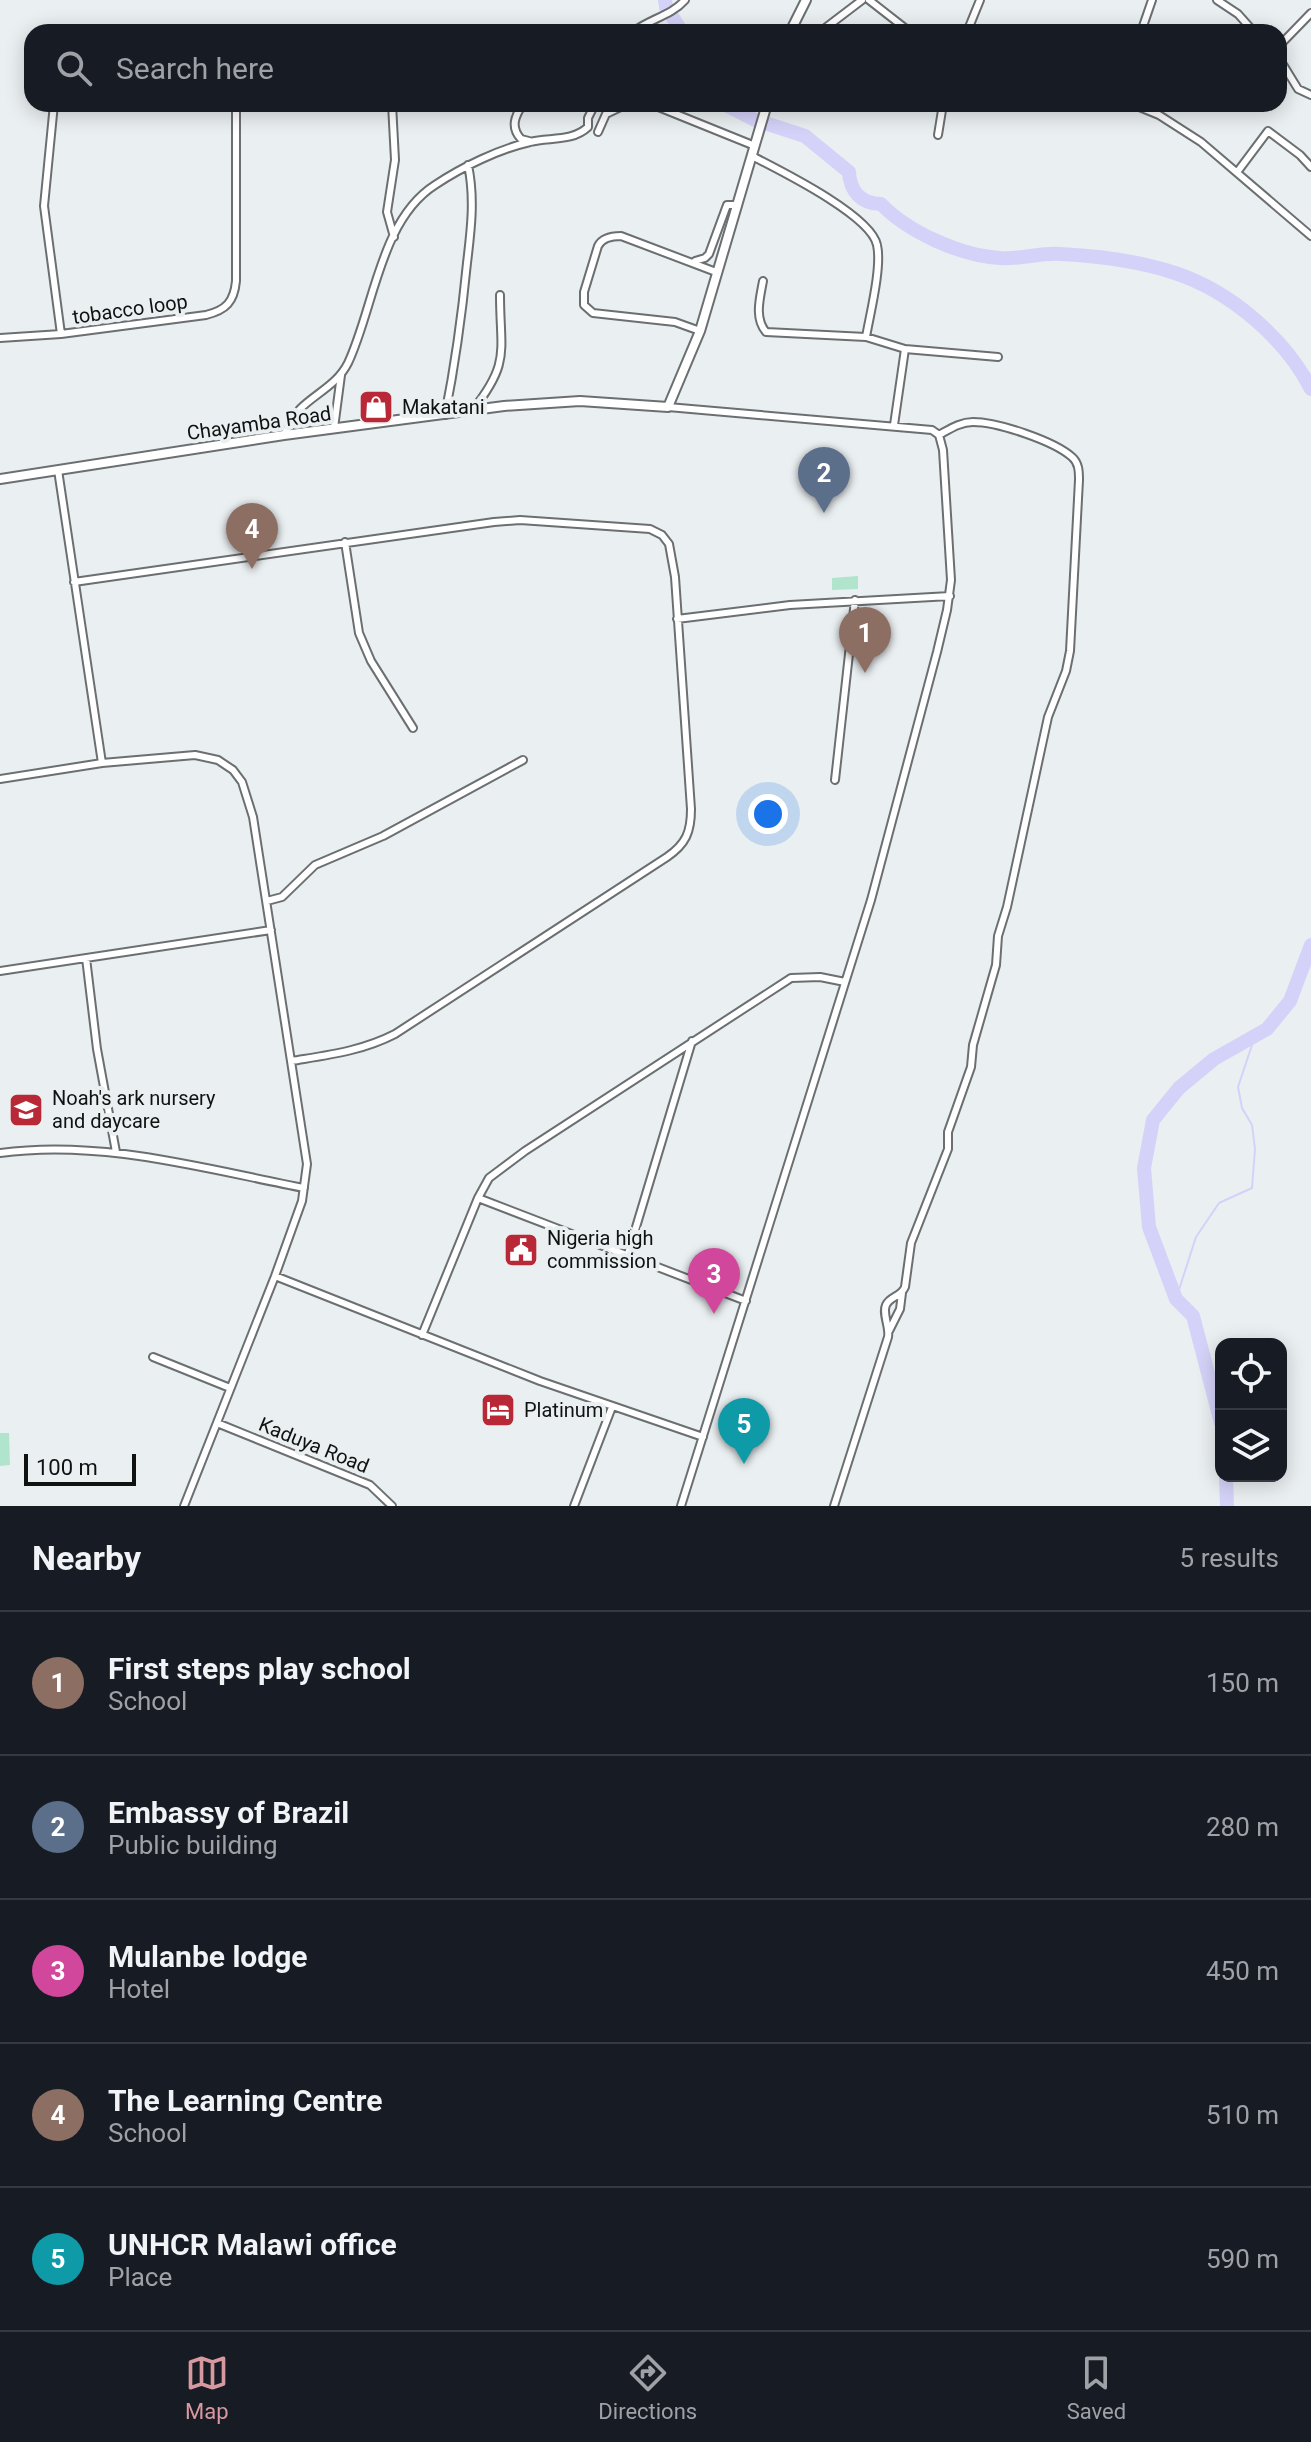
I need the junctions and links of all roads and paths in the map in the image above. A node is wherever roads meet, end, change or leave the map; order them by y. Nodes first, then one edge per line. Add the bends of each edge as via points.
1 (685, 0) edge
2 (806, 0) edge
3 (862, 0) edge
4 (869, 0) edge
5 (980, 0) edge
6 (1152, 0) edge
7 (1217, 0) edge
8 (1228, 3) edge
9 (1311, 13) edge
10 (644, 24) edge
11 (794, 24) edge
12 (830, 24) edge
13 (900, 24) edge
14 (970, 24) edge
15 (1144, 24) edge
16 (1247, 24) edge
17 (1287, 38) edge
18 (1287, 71) edge
19 (1311, 95) edge
20 (53, 112) edge
21 (236, 112) edge
22 (392, 112) edge
23 (518, 112) edge
24 (591, 112) edge
25 (610, 112) edge
26 (668, 112) edge
27 (765, 112) edge
28 (942, 112) edge
29 (1152, 112) edge
30 (598, 132) dead end
31 (938, 135) dead end
32 (530, 141) junction
33 (753, 151) junction
34 (468, 165) junction
35 (1311, 167) edge
36 (1238, 171) junction
37 (738, 205) junction
38 (1311, 236) edge
39 (394, 237) junction
40 (692, 261) junction
41 (716, 272) junction
42 (763, 281) dead end
43 (500, 295) dead end
44 (700, 331) junction
45 (61, 334) junction
46 (866, 337) junction
47 (0, 338) edge
48 (905, 349) junction
49 (998, 357) dead end
50 (341, 375) junction
51 (668, 407) junction
52 (472, 411) junction
53 (445, 416) junction
54 (894, 425) junction
55 (334, 428) junction
56 (284, 435) junction
57 (939, 435) junction
58 (58, 470) junction
59 (0, 479) edge
60 (345, 542) junction
61 (74, 582) junction
62 (950, 596) junction
63 (855, 600) junction
64 (677, 619) junction
65 (413, 728) dead end
66 (523, 760) dead end
67 (102, 763) junction
68 (0, 779) edge
69 (835, 780) dead end
70 (267, 901) junction
71 (271, 930) junction
72 (86, 958) junction
73 (0, 971) edge
74 (845, 982) junction
75 (692, 1041) junction
76 (292, 1061) junction
77 (116, 1152) junction
78 (0, 1153) edge
79 (304, 1188) junction
80 (478, 1198) junction
81 (627, 1257) junction
82 (275, 1276) junction
83 (902, 1293) junction
84 (746, 1301) junction
85 (889, 1331) junction
86 (422, 1335) junction
87 (153, 1357) dead end
88 (230, 1388) junction
89 (612, 1407) junction
90 (217, 1423) junction
91 (703, 1437) junction
92 (184, 1506) edge
93 (392, 1506) edge
94 (574, 1506) edge
95 (681, 1506) edge
96 (834, 1506) edge

1 - 10 street
2 - 11 street
3 - 12 street
4 - 13 street
5 - 14 street
6 - 15 street
7 - 8 street
8 - 16 street
9 - 17 street
18 - 19 street via 1298,89
20 - 45 street, tobacco loop via 44,206
21 - 45 street, tobacco loop via 236,281 231,303 206,315
22 - 39 street via 395,160 387,212
23 - 32 street via 514,127 521,139
24 - 32 street via 582,132
25 - 30 street
26 - 33 street
27 - 33 street
28 - 31 street
29 - 36 street
32 - 34 street
33 - 37 street
33 - 46 street via 831,198 873,236 878,254
34 - 39 street via 426,191
34 - 53 street via 473,194 468,252
35 - 36 street via 1268,131
36 - 38 street
37 - 40 street via 727,205 709,254
37 - 41 street
39 - 50 street
40 - 41 street
40 - 44 street via 621,236 603,240 583,301 593,313 675,322
41 - 44 street
42 - 46 street via 758,316 766,332
43 - 52 street via 503,354 490,388
44 - 51 street
45 - 47 street
46 - 48 street
48 - 49 street
48 - 54 street
50 - 55 street
50 - 56 street via 297,411
51 - 52 street, Chayamba Road via 571,401
51 - 54 street
52 - 53 street, Chayamba Road
53 - 55 street, Chayamba Road
54 - 57 street
55 - 56 street, Chayamba Road
56 - 58 street, Chayamba Road
57 - 62 street
57 - 83 street via 973,422 1014,429 1072,457 1079,480 1066,671 1048,717 971,1067 948,1149 911,1243
58 - 59 street, Chayamba Road
58 - 61 street
60 - 61 street
60 - 64 street via 520,520 650,529 666,539 671,550
60 - 65 street via 359,633
61 - 67 street
62 - 63 street
62 - 74 street
63 - 64 street
63 - 69 street
64 - 76 street via 691,809 683,844 395,1034 349,1052
66 - 70 street via 383,836 315,865 282,897
67 - 68 street
67 - 70 street via 195,755 233,770 248,797
70 - 71 street
71 - 72 street
71 - 76 street
72 - 73 street
72 - 77 street
74 - 75 street via 791,978
74 - 84 street
75 - 80 street via 525,1151 489,1178
75 - 81 street
76 - 79 street via 307,1164
77 - 78 street
77 - 79 street
79 - 82 street
80 - 81 street
80 - 86 street
81 - 84 street
82 - 86 street
82 - 88 street
83 - 85 street
83 - 85 street via 887,1303
84 - 91 street
85 - 96 street
86 - 89 street
87 - 88 street
88 - 90 street
89 - 91 street
89 - 94 street
90 - 92 street
90 - 93 street, Kaduya Road via 370,1485
91 - 95 street

